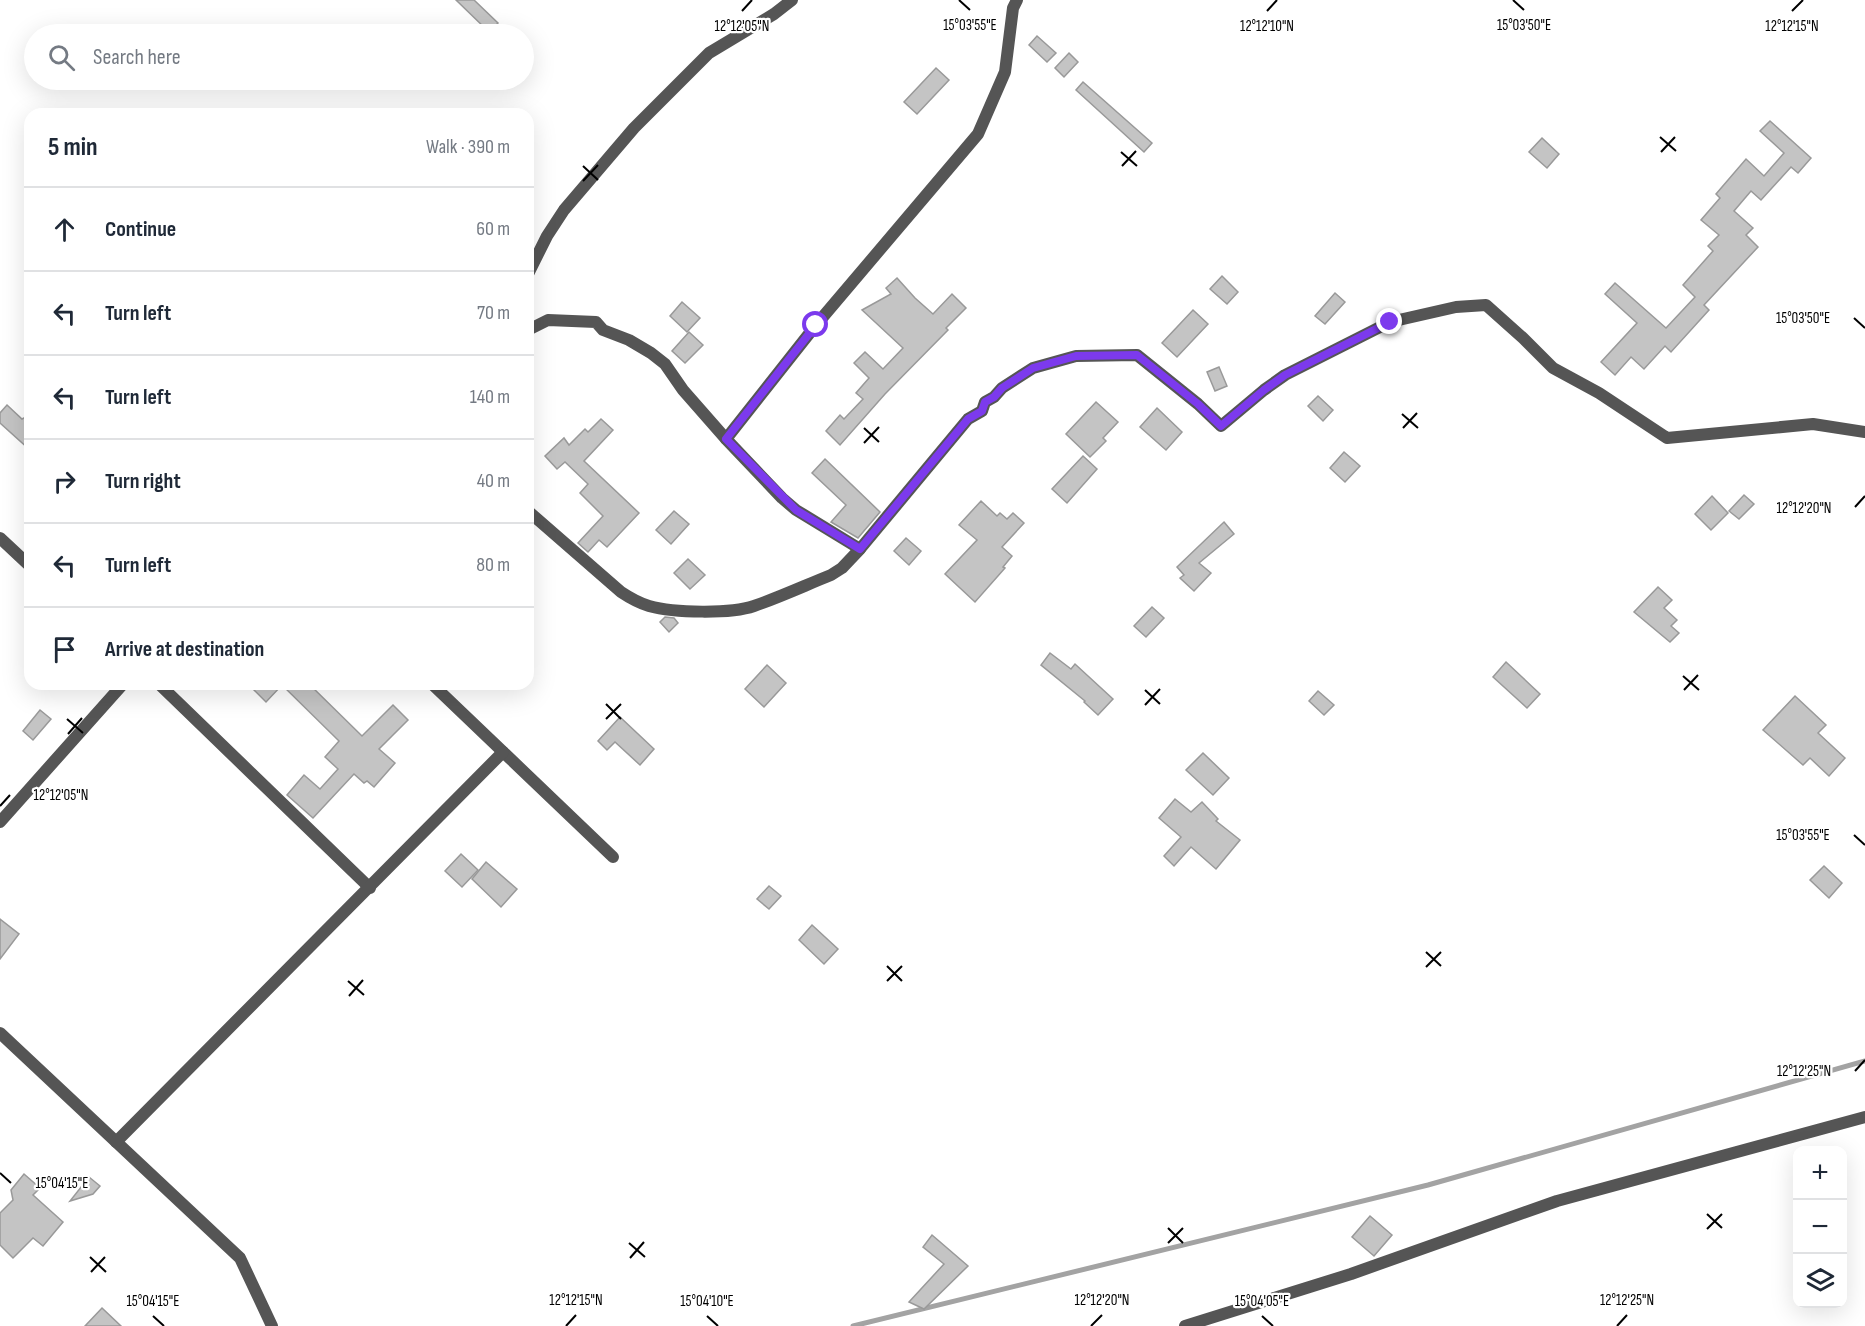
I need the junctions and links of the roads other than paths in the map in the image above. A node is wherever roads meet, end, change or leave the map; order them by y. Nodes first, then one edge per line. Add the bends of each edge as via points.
1 (792, 0) edge
2 (1017, 0) edge
3 (534, 263) edge
4 (534, 327) edge
5 (1865, 432) edge
6 (726, 439) junction
7 (534, 516) edge
8 (0, 538) edge
9 (860, 549) junction
10 (24, 560) edge
11 (118, 690) edge
12 (165, 690) edge
13 (438, 690) edge
14 (503, 752) junction
15 (0, 822) edge
16 (613, 857) dead end
17 (370, 888) junction
18 (0, 1033) edge
19 (1865, 1117) edge
20 (116, 1142) junction
21 (272, 1326) edge
22 (1185, 1326) edge

1 - 3 street via 709,53 634,128 564,210
2 - 6 street via 1005,72 978,134 816,325
4 - 6 street via 548,320 596,322 603,330 644,348 665,364
5 - 9 street via 1813,424 1667,438 1599,393 1552,368 1486,304 1390,322 1295,370 1221,426 1137,355 1076,356 1033,368 1002,388 985,402 982,411 968,419
6 - 9 street via 796,510
7 - 9 street via 621,592 637,602 672,610 731,611 753,606 831,575
8 - 10 street
11 - 15 street
12 - 17 street
13 - 14 street
14 - 16 street
14 - 17 street
17 - 20 street
18 - 20 street
19 - 22 street via 1557,1201 1351,1274
20 - 21 street via 240,1258

